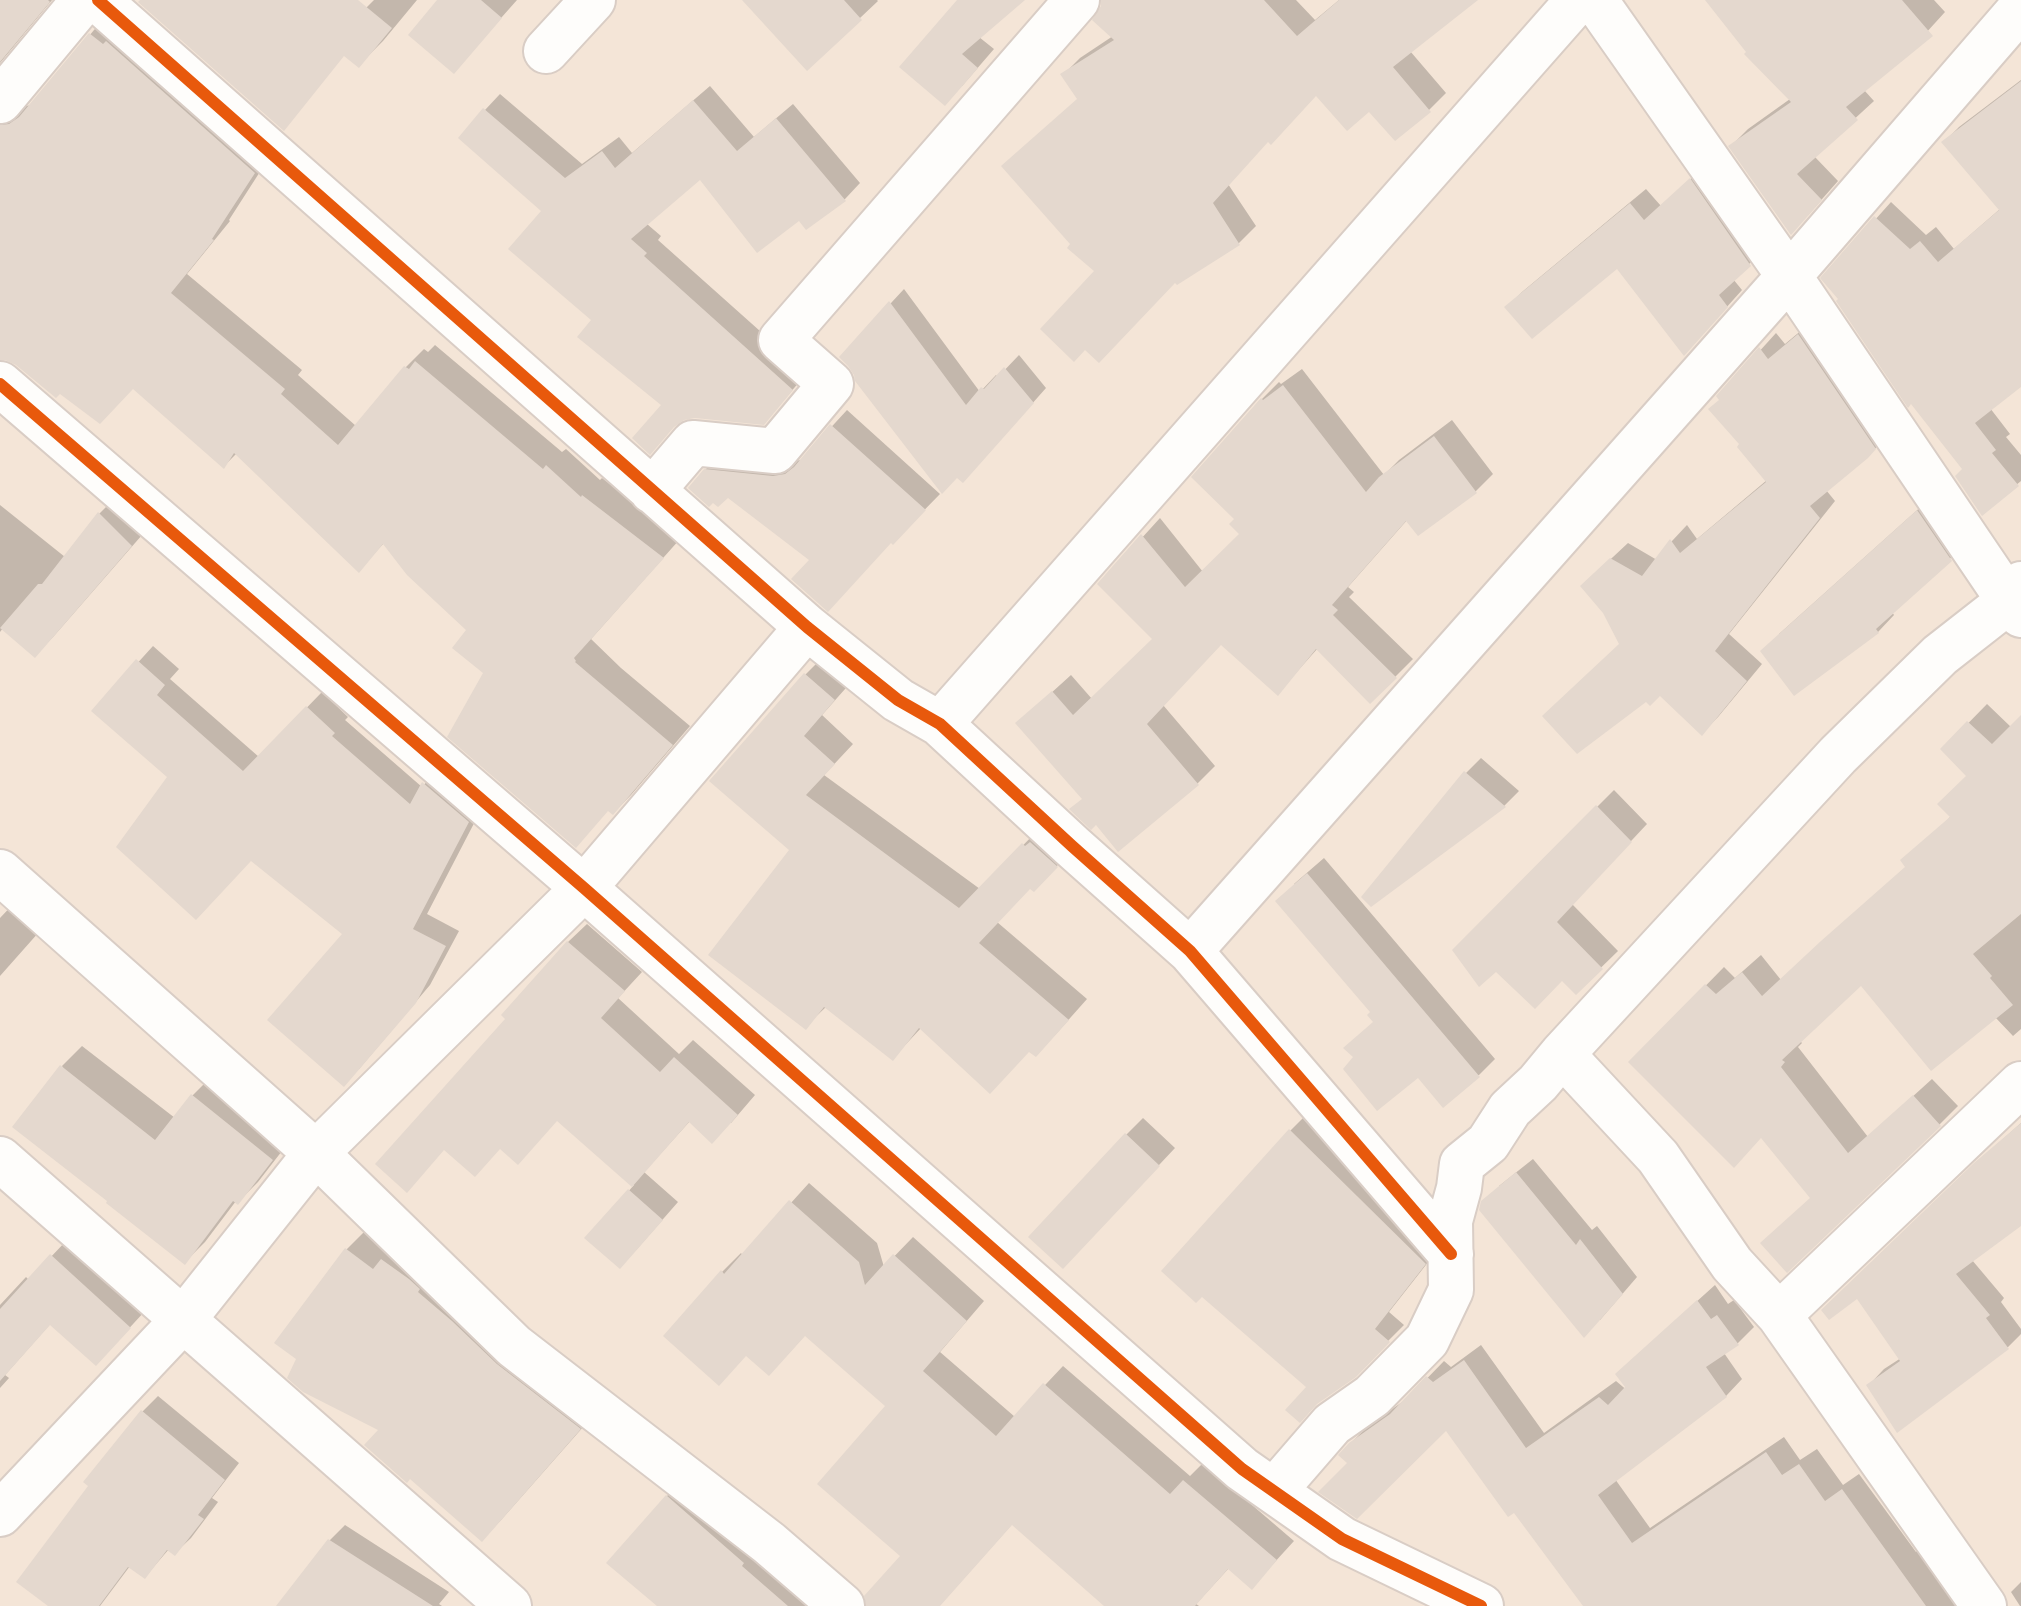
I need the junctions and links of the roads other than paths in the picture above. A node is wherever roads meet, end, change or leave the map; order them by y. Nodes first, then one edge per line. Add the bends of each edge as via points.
1 (84, 0) edge
2 (98, 0) edge
3 (593, 0) edge
4 (1077, 0) edge
5 (1578, 0) edge
6 (1595, 0) edge
7 (2021, 8) edge
8 (546, 51) dead end
9 (0, 101) edge
10 (1789, 276) junction
11 (0, 384) edge
12 (652, 491) junction
13 (2017, 600) edge
14 (807, 627) junction
15 (940, 724) junction
16 (0, 872) edge
17 (584, 888) junction
18 (1190, 951) junction
19 (1562, 1054) junction
20 (2021, 1084) edge
21 (316, 1153) junction
22 (0, 1159) edge
23 (1451, 1254) junction
24 (1779, 1315) junction
25 (183, 1320) junction
26 (1274, 1491) junction
27 (0, 1514) edge
28 (509, 1606) edge
29 (842, 1606) edge
30 (1481, 1606) edge
31 (1984, 1606) edge

1 - 9 street
2 - 12 street
3 - 8 street
4 - 12 street via 781,340 831,384 775,451 693,443
5 - 15 street
6 - 10 street
7 - 10 street
10 - 13 street
10 - 18 street
11 - 17 street
12 - 14 street
13 - 19 street via 1940,655 1838,755
14 - 15 street via 898,700
14 - 17 street
15 - 18 street
16 - 21 street
17 - 21 street
17 - 26 street via 1242,1469
18 - 23 street
19 - 23 street via 1510,1109 1488,1143 1462,1164 1450,1221
19 - 24 street via 1658,1157 1732,1264
20 - 24 street
21 - 25 street
21 - 29 street via 514,1346 769,1543
22 - 25 street
23 - 26 street via 1451,1290 1427,1340 1372,1396 1332,1424
24 - 31 street
25 - 27 street
25 - 28 street
26 - 30 street via 1342,1539

